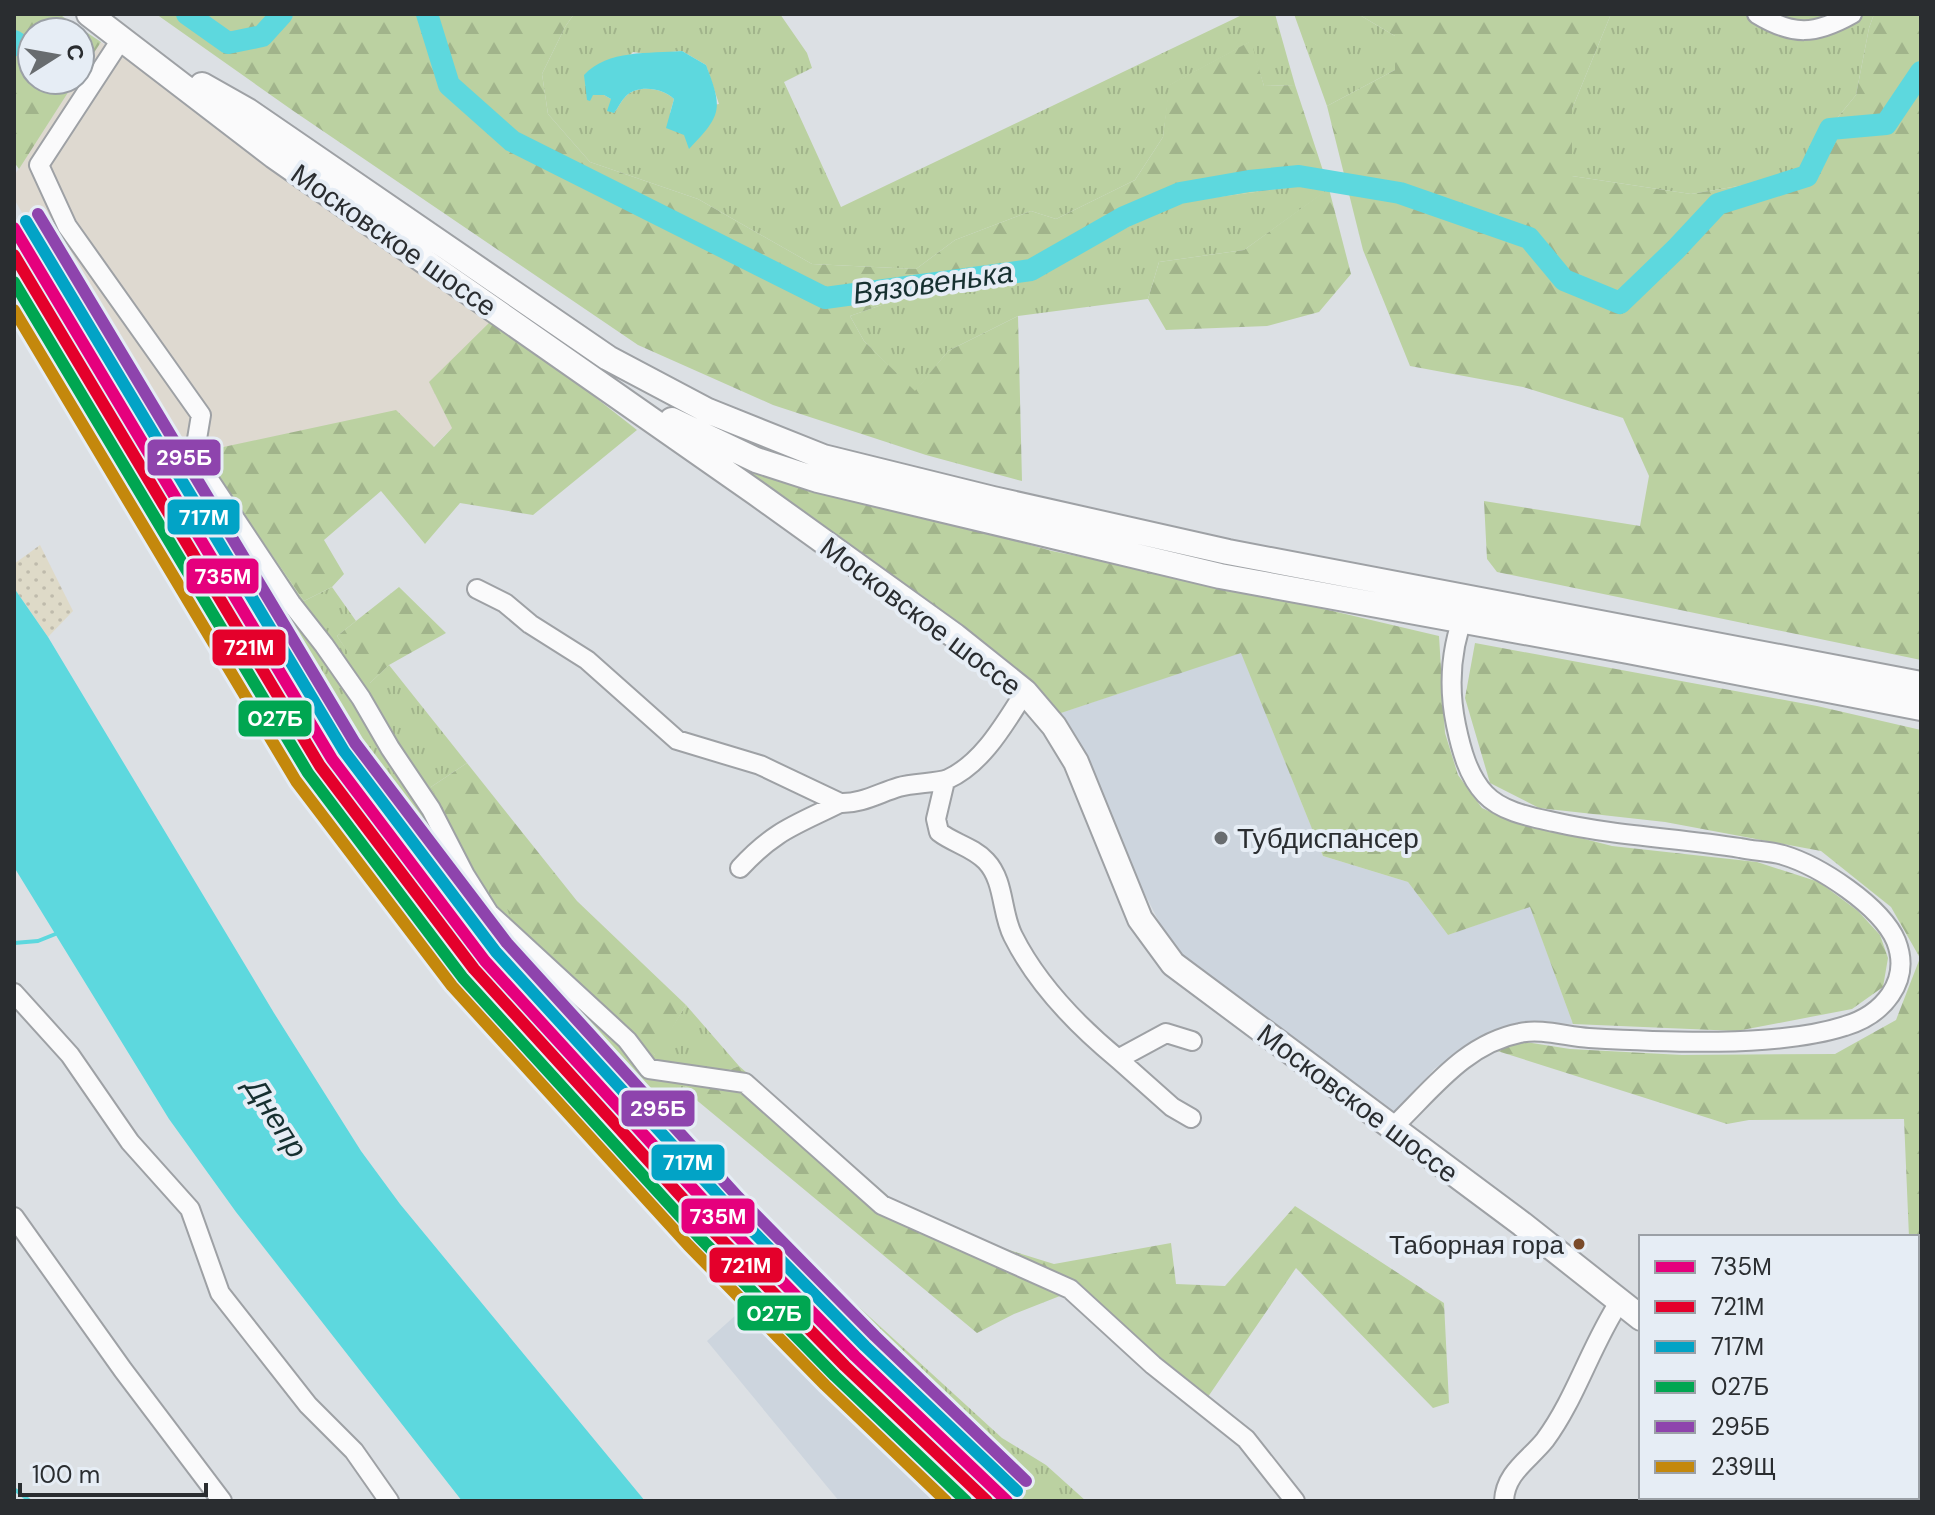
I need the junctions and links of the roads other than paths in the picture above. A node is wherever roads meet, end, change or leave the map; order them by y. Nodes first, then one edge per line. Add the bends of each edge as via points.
1 (89, 14) edge
2 (1757, 14) edge
3 (1852, 14) edge
4 (126, 41) junction
5 (575, 369) junction
6 (477, 589) dead end
7 (1470, 597) junction
8 (1461, 621) junction
9 (1921, 684) edge
10 (1025, 692) junction
11 (1921, 708) edge
12 (945, 781) junction
13 (840, 803) junction
14 (740, 868) dead end
15 (14, 993) edge
16 (1192, 1041) dead end
17 (1118, 1059) junction
18 (1191, 1118) dead end
19 (1392, 1128) junction
20 (14, 1217) edge
21 (1620, 1301) junction
22 (1639, 1315) edge
23 (222, 1501) edge
24 (389, 1501) edge
25 (1295, 1501) edge
26 (1504, 1501) edge

1 - 4 main road, Московское шоссе
2 - 3 street via 1799,32 1825,28
4 - 5 main road, Московское шоссе via 274,156
4 - 7 main road via 248,111 608,358 760,434 823,457 1008,502 1228,552
4 - 25 street via 39,165 67,226 201,415 194,457 361,698 489,913 627,1040 649,1069 745,1083 882,1205 1070,1289 1153,1365 1246,1439
5 - 8 main road via 711,441 818,480 1220,576
5 - 10 main road, Московское шоссе via 955,636
6 - 13 street via 587,660 677,740 760,765
7 - 8 street
7 - 9 main road
8 - 11 main road
8 - 19 street via 1454,645 1452,704 1467,764 1485,795 1506,809 1596,831 1785,856 1827,876 1880,917 1896,942 1901,970 1893,994 1875,1013 1845,1027 1794,1036 1730,1041 1523,1032 1488,1044 1451,1068
10 - 12 street via 995,739
10 - 19 main road, Московское шоссе via 1076,762 1140,919 1173,964
12 - 13 street via 920,782 852,804
12 - 17 street via 936,819 939,832 987,862 1024,954 1087,1034
13 - 14 street via 782,830
15 - 24 street via 70,1055 130,1142 190,1209 220,1293 308,1405 354,1451
16 - 17 street via 1166,1033
17 - 18 street
19 - 21 main road, Московское шоссе
20 - 23 street
21 - 22 main road, Московское шоссе
21 - 26 street via 1561,1415 1507,1484

